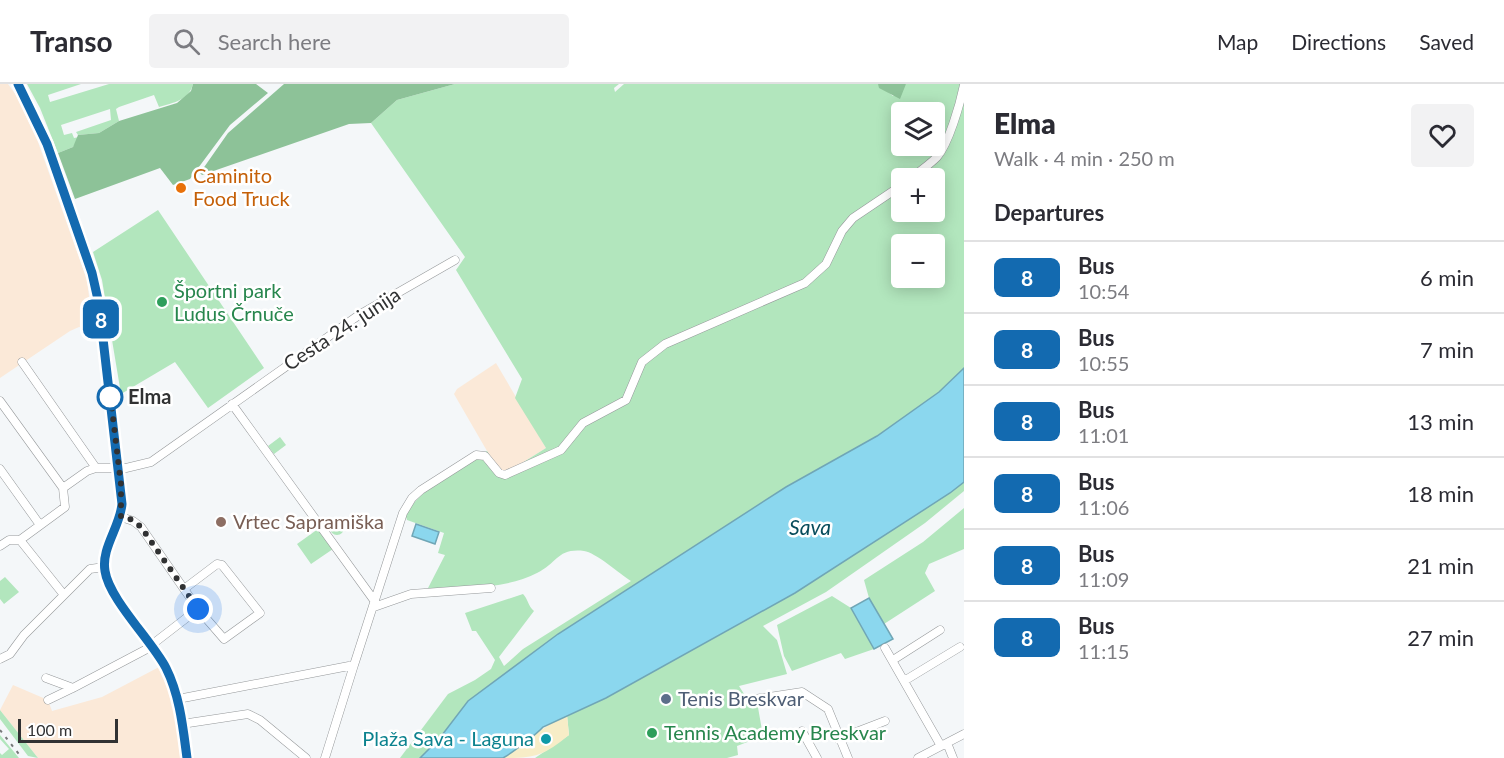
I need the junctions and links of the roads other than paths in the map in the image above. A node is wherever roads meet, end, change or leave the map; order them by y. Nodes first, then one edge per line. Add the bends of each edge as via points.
1 (18, 84) edge
2 (964, 85) edge
3 (925, 168) edge
4 (891, 192) edge
5 (455, 260) dead end
6 (22, 362) dead end
7 (0, 401) edge
8 (232, 404) junction
9 (96, 468) junction
10 (119, 468) junction
11 (0, 469) edge
12 (63, 488) junction
13 (121, 517) junction
14 (40, 525) junction
15 (20, 540) junction
16 (1, 544) edge
17 (104, 567) junction
18 (490, 588) dead end
19 (184, 589) junction
20 (64, 595) junction
21 (375, 605) junction
22 (198, 609) junction
23 (940, 630) dead end
24 (151, 645) junction
25 (960, 647) dead end
26 (885, 648) dead end
27 (0, 659) edge
28 (893, 660) junction
29 (354, 666) junction
30 (46, 678) dead end
31 (904, 681) junction
32 (73, 688) junction
33 (178, 699) junction
34 (48, 700) dead end
35 (748, 700) dead end
36 (885, 721) dead end
37 (182, 724) junction
38 (802, 731) dead end
39 (964, 734) edge
40 (838, 739) junction
41 (944, 745) junction
42 (187, 758) edge
43 (306, 758) edge
44 (325, 758) edge
45 (817, 758) edge
46 (848, 758) edge
47 (918, 758) edge
48 (953, 758) edge

1 - 10 street via 47,144 94,281
2 - 3 street via 941,150
4 - 21 street via 846,225 826,264 805,283 672,340 650,354 642,362 626,400 583,423 561,450 508,475 499,473 485,456 476,454 412,498 403,513
5 - 8 street, Cesta 24. junija via 359,315
6 - 9 street
7 - 12 street
8 - 10 street, Cesta 24. junija via 151,462
8 - 21 street
9 - 10 street, Cesta 24. junija
9 - 12 street
10 - 13 street
11 - 14 street
12 - 14 street via 65,507
13 - 17 street
13 - 19 street via 141,527
14 - 15 street
15 - 16 street
15 - 20 street
17 - 20 street via 90,570
17 - 24 street via 110,585
18 - 21 street via 411,594
19 - 22 street
19 - 22 street via 219,563 260,613 224,639
20 - 27 street via 10,654
21 - 29 street
22 - 24 street
23 - 28 street
24 - 32 street
24 - 33 street via 167,669
25 - 31 street
26 - 28 street
28 - 31 street
29 - 33 street
29 - 44 street
30 - 32 street
31 - 41 street
32 - 34 street
33 - 37 street
35 - 40 street via 802,692 828,709
36 - 40 street
37 - 42 street
37 - 43 street via 248,714 268,725
38 - 45 street
39 - 41 street
40 - 46 street
41 - 47 street
41 - 48 street

